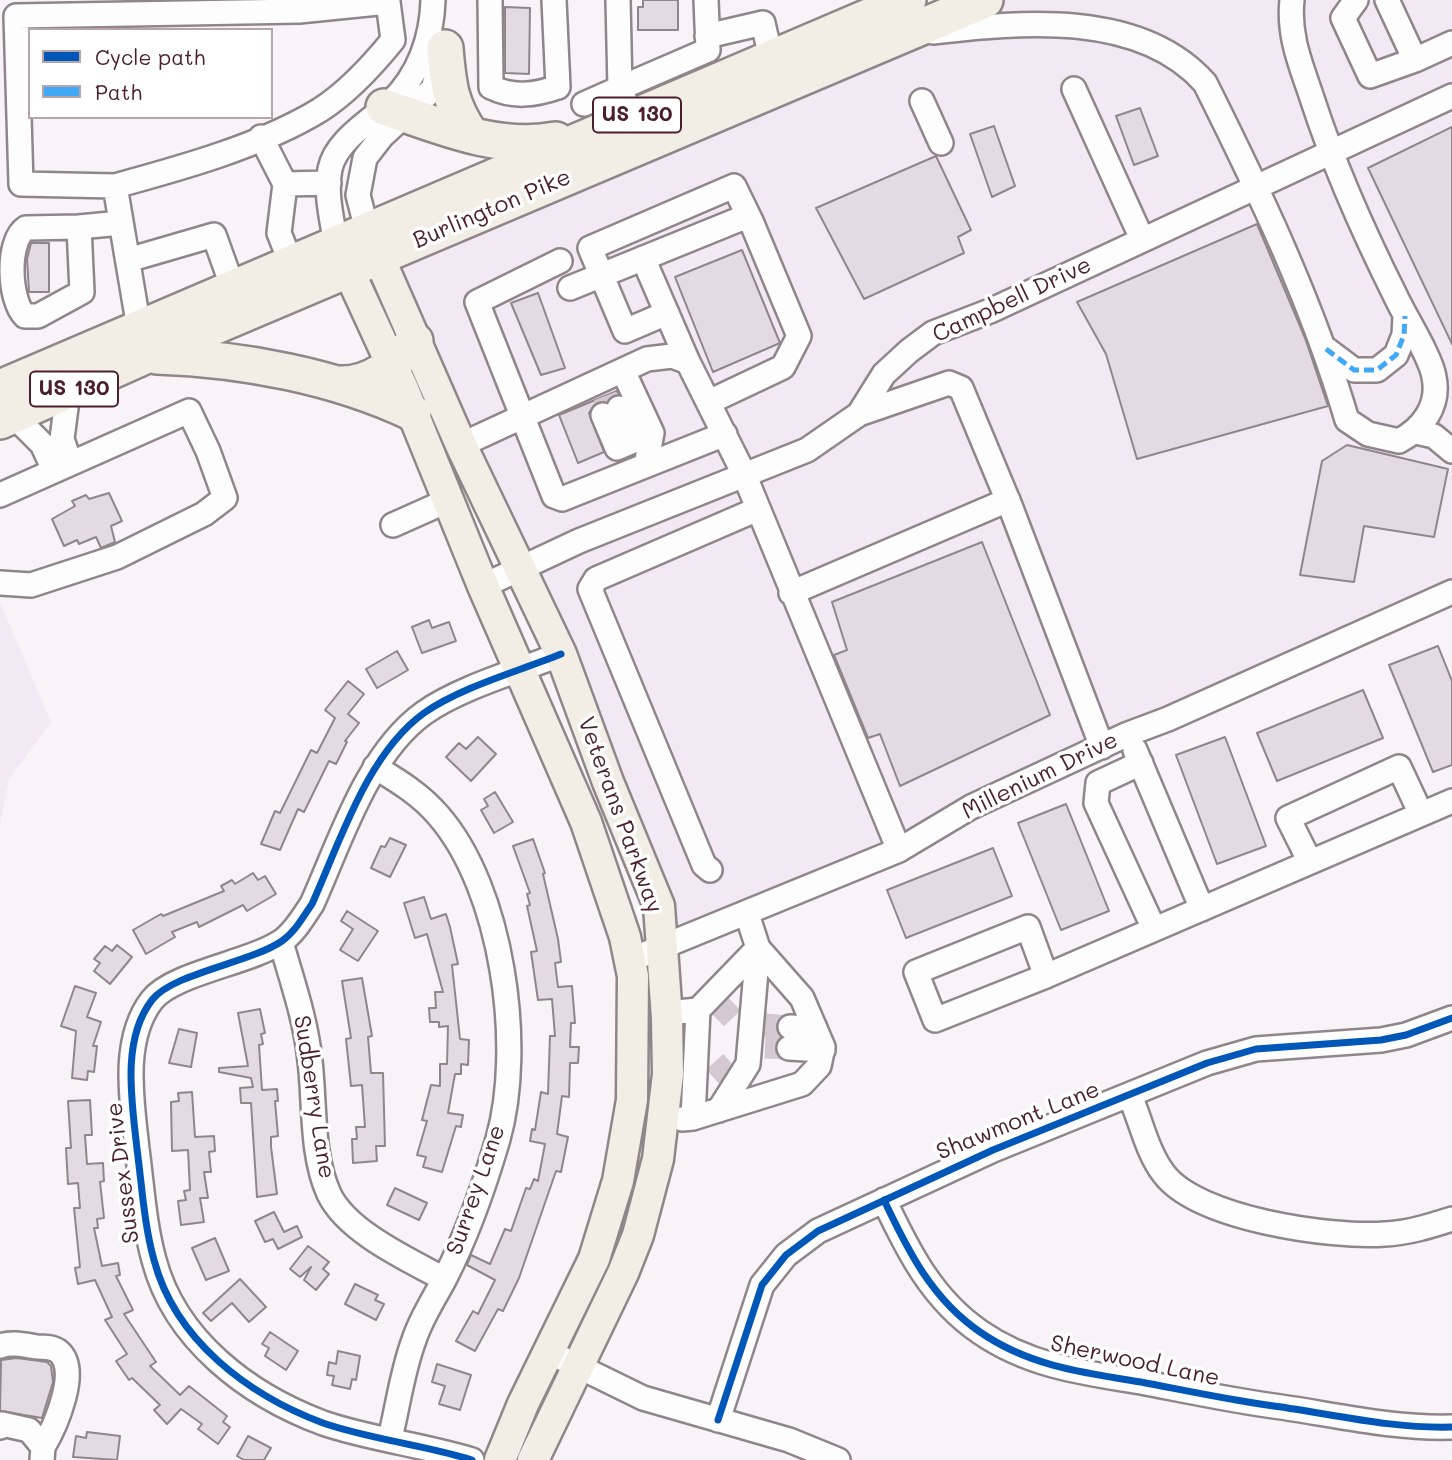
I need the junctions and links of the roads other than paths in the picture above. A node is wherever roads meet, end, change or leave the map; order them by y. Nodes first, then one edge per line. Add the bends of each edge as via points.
1 (436, 0) edge
2 (490, 0) edge
3 (554, 0) edge
4 (618, 0) edge
5 (706, 0) edge
6 (985, 0) edge
7 (1292, 0) edge
8 (1356, 0) edge
9 (1387, 0) edge
10 (902, 10) edge
11 (708, 43) junction
12 (1452, 43) edge
13 (445, 48) junction
14 (771, 58) junction
15 (1415, 60) junction
16 (685, 83) junction
17 (558, 88) junction
18 (1074, 89) dead end
19 (1452, 96) edge
20 (922, 101) dead end
21 (625, 103) junction
22 (395, 111) junction
23 (591, 118) junction
24 (471, 135) junction
25 (261, 137) junction
26 (941, 144) dead end
27 (1330, 151) junction
28 (329, 183) junction
29 (285, 184) junction
30 (115, 186) junction
31 (1256, 186) junction
32 (751, 222) junction
33 (121, 223) junction
34 (79, 227) junction
35 (1142, 239) junction
36 (357, 251) junction
37 (643, 258) junction
38 (128, 260) junction
39 (560, 261) dead end
40 (291, 263) junction
41 (601, 275) junction
42 (233, 288) junction
43 (570, 288) dead end
44 (667, 313) junction
45 (1405, 317) junction
46 (143, 342) junction
47 (1326, 349) junction
48 (404, 353) junction
49 (688, 362) junction
50 (1443, 372) edge
51 (330, 384) junction
52 (68, 392) junction
53 (606, 392) junction
54 (709, 402) junction
55 (4, 408) edge
56 (413, 413) junction
57 (859, 414) junction
58 (523, 416) junction
59 (1416, 432) junction
60 (725, 434) junction
61 (461, 445) junction
62 (637, 445) junction
63 (1452, 451) edge
64 (62, 466) junction
65 (744, 474) junction
66 (0, 495) edge
67 (449, 500) junction
68 (1008, 500) junction
69 (758, 509) junction
70 (393, 525) dead end
71 (520, 567) junction
72 (0, 583) edge
73 (483, 586) junction
74 (791, 593) junction
75 (1451, 594) edge
76 (561, 654) junction
77 (522, 670) junction
78 (1128, 734) junction
79 (1102, 747) junction
80 (1141, 763) junction
81 (375, 767) junction
82 (1452, 801) edge
83 (1421, 814) junction
84 (899, 850) junction
85 (1310, 862) junction
86 (710, 870) dead end
87 (1202, 909) junction
88 (747, 914) junction
89 (1154, 929) junction
90 (281, 942) junction
91 (758, 948) junction
92 (661, 949) junction
93 (630, 960) junction
94 (1046, 976) junction
95 (667, 1013) junction
96 (1452, 1018) edge
97 (733, 1036) junction
98 (1130, 1096) junction
99 (694, 1108) junction
100 (719, 1110) junction
101 (663, 1122) junction
102 (884, 1200) junction
103 (1452, 1219) edge
104 (444, 1279) junction
105 (0, 1346) edge
106 (549, 1352) junction
107 (578, 1367) junction
108 (718, 1420) junction
109 (0, 1427) edge
110 (1452, 1427) edge
111 (390, 1438) junction
112 (43, 1453) edge
113 (472, 1460) edge
114 (500, 1460) edge
115 (533, 1460) edge
116 (838, 1460) edge

1 - 13 street
1 - 22 street via 421,59
2 - 17 street via 491,87 506,94 539,94
3 - 17 street
4 - 21 street
5 - 11 street
6 - 10 highway, Burlington Pike / US 130
7 - 27 street via 1293,45
8 - 15 street via 1343,18 1370,76
9 - 15 street
10 - 14 highway, Burlington Pike / US 130
10 - 31 street via 998,24 1077,27 1158,45 1179,57 1206,83
10 - 36 highway, Burlington Pike / US 130
11 - 14 street via 763,23
11 - 16 street
11 - 16 street
12 - 15 street
13 - 22 street via 433,89
13 - 24 highway via 449,92
14 - 16 highway, Burlington Pike / US 130
16 - 21 highway, Burlington Pike / US 130
17 - 23 street
18 - 35 street
19 - 27 street, Campbell Drive
20 - 26 street
21 - 23 highway, Burlington Pike / US 130
22 - 24 highway
22 - 28 street via 340,149 330,167
22 - 36 street via 365,158 358,195
23 - 24 highway via 541,143 513,144
23 - 36 highway, Burlington Pike / US 130
25 - 29 street
25 - 30 street via 202,162
25 - 30 street via 320,110 369,70 393,40 388,2 299,11 16,16 21,184
27 - 31 street, Campbell Drive
27 - 45 street
28 - 29 street
28 - 36 street
29 - 40 street via 279,233
30 - 33 street
31 - 35 street, Campbell Drive
31 - 47 street
32 - 37 street via 740,219
32 - 41 street via 734,186 590,248
32 - 54 street via 799,336 783,367
33 - 34 street
33 - 38 street
34 - 34 street via 82,292 38,316 25,316 16,305 13,242 26,228
35 - 57 street, Campbell Drive via 933,333 884,374
36 - 40 highway, Burlington Pike / US 130
36 - 46 highway, Burlington Pike / US 130
36 - 48 main road, Veterans Parkway
37 - 41 street
37 - 44 street
38 - 42 street via 214,235
38 - 46 street
39 - 58 street via 477,302
40 - 42 highway, Burlington Pike / US 130
41 - 43 street
41 - 44 street via 625,331
42 - 46 highway, Burlington Pike / US 130
44 - 49 street
45 - 47 street via 1396,355 1377,370 1354,370
45 - 50 street
46 - 51 highway
46 - 52 highway, Burlington Pike / US 130
46 - 55 highway, Burlington Pike / US 130
47 - 59 street via 1347,420 1368,434 1399,442
48 - 51 highway via 358,383
48 - 56 main road, Veterans Parkway
48 - 61 main road, Veterans Parkway
49 - 53 street via 672,356 647,359
49 - 54 street
50 - 59 street via 1432,409
51 - 56 highway
52 - 55 highway, Burlington Pike / US 130
52 - 64 street
53 - 58 street
53 - 62 street
53 - 62 street via 626,377
54 - 60 street
55 - 64 street
56 - 67 main road, Veterans Parkway
57 - 65 street, Campbell Drive via 807,450
57 - 68 street via 949,383 961,387
58 - 61 street
58 - 62 street via 554,496 562,499
59 - 63 street via 1434,436
60 - 62 street
60 - 65 street
61 - 71 main road, Veterans Parkway
64 - 66 street
64 - 72 street via 189,411 225,498 204,514 117,557 31,585
65 - 69 street
65 - 71 street, Campbell Drive
67 - 70 street
67 - 73 main road, Veterans Parkway
68 - 74 street
68 - 79 street
69 - 74 street
69 - 86 street via 596,579 590,589
71 - 73 street, Campbell Drive
71 - 76 main road, Veterans Parkway
73 - 77 main road, Veterans Parkway
74 - 84 street
75 - 78 street, Millenium Drive
76 - 77 street, Sussex Drive
76 - 92 main road, Veterans Parkway via 659,906
77 - 81 street, Sussex Drive via 426,712 393,740
77 - 93 main road, Veterans Parkway via 601,859
78 - 79 street, Millenium Drive
78 - 80 street
79 - 84 street, Millenium Drive via 971,807
80 - 87 street
80 - 89 street via 1098,783 1096,803
81 - 90 street, Sussex Drive via 312,904
81 - 104 street, Surrey Lane via 419,796 450,830 489,916 505,976 507,1075 499,1137
82 - 83 street
83 - 85 street
83 - 85 street via 1399,767 1289,818
84 - 88 street, Millenium Drive
85 - 87 street
87 - 89 street
88 - 91 street
88 - 92 street, Millenium Drive
89 - 94 street
90 - 104 street, Sudberry Lane via 304,1020 319,1153 329,1194 345,1215 385,1247
90 - 111 street, Sussex Drive via 179,982 153,998 137,1026 132,1055 134,1122 150,1243 169,1301 191,1335 219,1363 272,1400 322,1423
91 - 97 street
91 - 97 street
91 - 100 street via 802,998 802,1084
92 - 93 street, Millenium Drive
92 - 95 main road, Veterans Parkway
93 - 106 main road, Veterans Parkway via 634,1059 627,1140 594,1259
94 - 94 street via 1028,928 916,972 935,1020
95 - 97 main road, Veterans Parkway
95 - 97 street
96 - 98 street, Shawmont Lane via 1381,1040 1230,1055
97 - 99 street
97 - 100 street via 748,1064
97 - 101 main road, Veterans Parkway
98 - 102 street, Shawmont Lane via 1043,1128
98 - 103 street via 1164,1174 1189,1197 1214,1208 1282,1224 1367,1235 1409,1231
99 - 100 street
99 - 101 street
101 - 107 main road, Veterans Parkway via 659,1159 638,1235
102 - 108 street, Shawmont Lane via 801,1241 773,1269 754,1304
102 - 110 street, Sherwood Lane via 918,1268 944,1301 979,1331 1021,1355 1068,1370 1216,1398 1387,1423
104 - 111 street, Surrey Lane via 413,1341
105 - 112 street via 55,1349 64,1357 67,1376 60,1411
106 - 107 street
106 - 114 main road, Veterans Parkway
107 - 108 street via 643,1398
107 - 115 main road, Veterans Parkway
108 - 116 street
109 - 112 street via 29,1430
111 - 113 street, Sussex Drive

